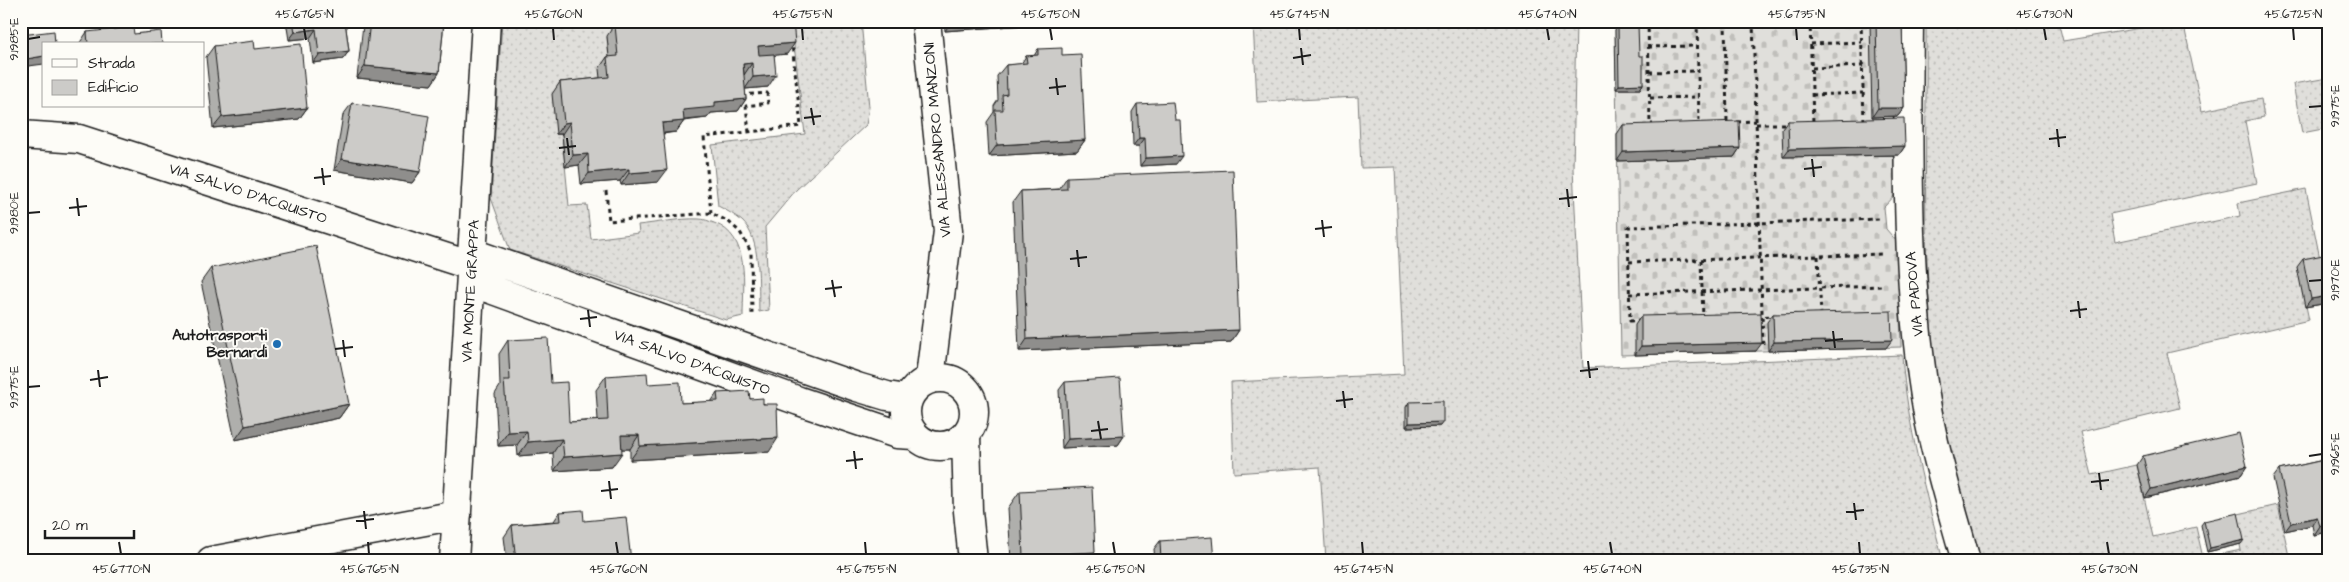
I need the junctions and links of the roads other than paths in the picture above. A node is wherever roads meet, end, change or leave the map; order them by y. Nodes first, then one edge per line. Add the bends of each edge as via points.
1 (486, 21) edge
2 (926, 21) edge
3 (1908, 21) edge
4 (21, 135) edge
5 (472, 267) junction
6 (930, 378) junction
7 (907, 399) junction
8 (966, 434) junction
9 (925, 441) junction
10 (968, 511) junction
11 (457, 515) junction
12 (211, 561) edge
13 (454, 561) edge
14 (973, 561) edge
15 (1966, 561) edge

1 - 5 street, VIA MONTE GRAPPA
2 - 6 street, VIA ALESSANDRO MANZONI via 948,231
3 - 15 street, VIA PADOVA via 1908,217 1916,333 1928,416
4 - 5 street, VIA SALVO D'ACQUISTO via 79,139
5 - 7 street, VIA SALVO D'ACQUISTO via 857,387
5 - 9 street, VIA SALVO D'ACQUISTO via 799,401
5 - 11 street, VIA MONTE GRAPPA
6 - 7 street via 916,386
6 - 8 street via 943,377 965,388 973,403 973,420
7 - 9 street via 906,418
8 - 9 street via 952,444
8 - 10 street
9 - 10 street via 945,456
10 - 14 street
11 - 12 street
11 - 13 street, VIA MONTE GRAPPA

